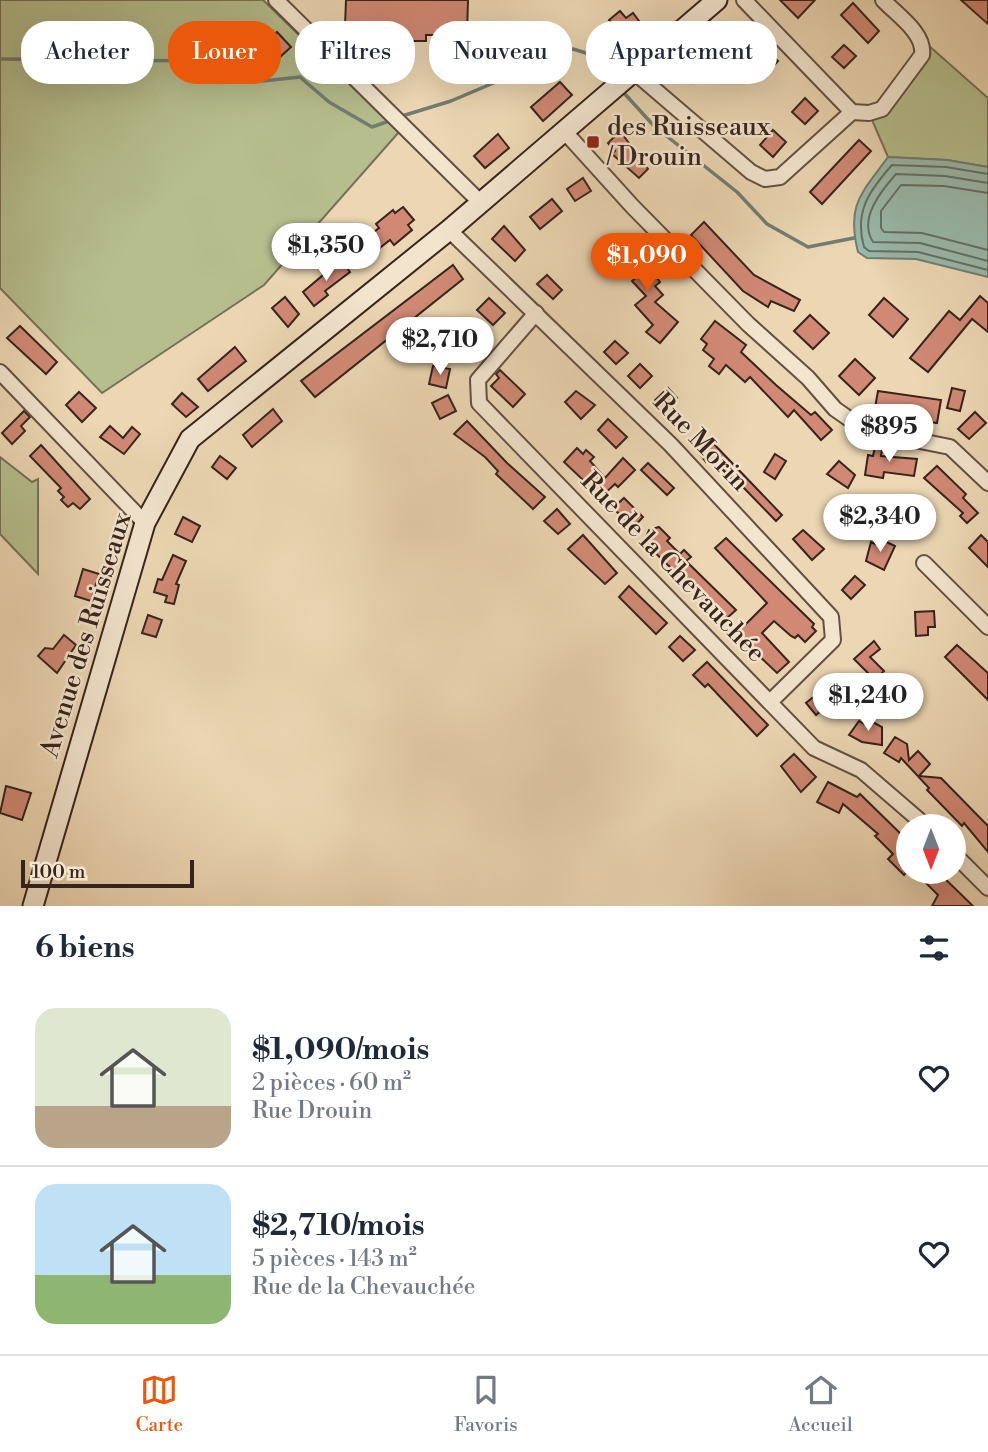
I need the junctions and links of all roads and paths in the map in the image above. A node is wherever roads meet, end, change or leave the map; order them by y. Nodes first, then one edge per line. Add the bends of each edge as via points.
1 (276, 0) edge
2 (744, 0) edge
3 (883, 0) edge
4 (714, 1) edge
5 (691, 21) edge
6 (619, 84) edge
7 (648, 84) edge
8 (852, 112) junction
9 (565, 132) junction
10 (479, 201) junction
11 (449, 230) junction
12 (536, 313) junction
13 (0, 372) edge
14 (988, 483) edge
15 (145, 523) junction
16 (924, 563) dead end
17 (988, 626) edge
18 (770, 702) junction
19 (912, 814) edge
20 (966, 866) edge
21 (988, 888) edge
22 (33, 906) edge

1 - 10 street
2 - 8 street
3 - 8 street via 919,37 922,55 881,109
4 - 5 street, Avenue des Ruisseaux
6 - 9 street, Avenue des Ruisseaux
7 - 8 street via 765,179 780,177
9 - 10 street, Avenue des Ruisseaux
9 - 14 street via 632,206 835,409 865,430 950,447
10 - 11 street, Avenue des Ruisseaux
11 - 12 street, Rue Morin
11 - 15 street, Avenue des Ruisseaux via 190,439
12 - 18 street, Rue de la Chevauchée via 478,380 479,403
12 - 18 street, Rue Morin via 671,444 831,617 833,640
13 - 15 street
15 - 22 street, Avenue des Ruisseaux
16 - 17 street
18 - 19 street, Rue de la Chevauchée via 814,748 861,770
20 - 21 street

